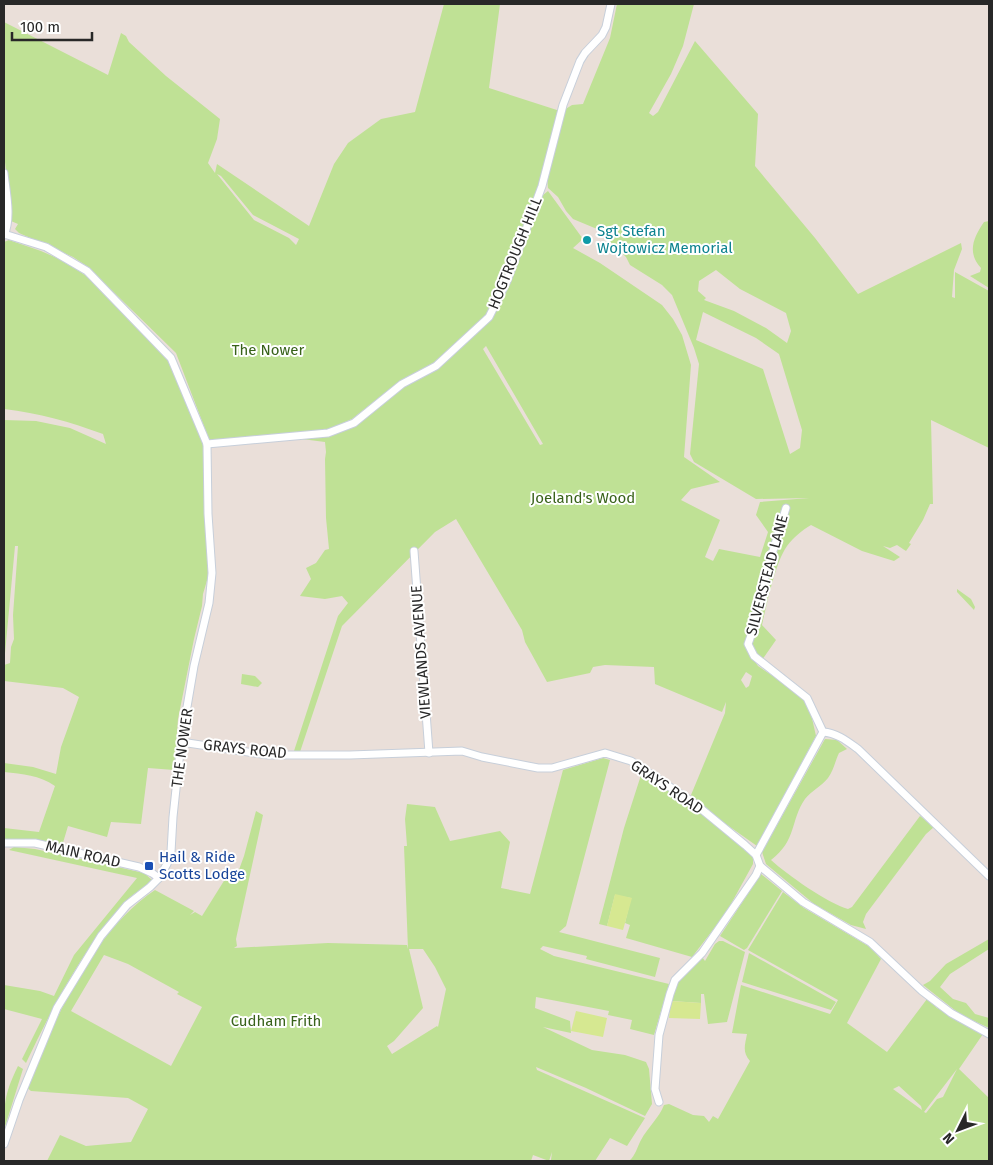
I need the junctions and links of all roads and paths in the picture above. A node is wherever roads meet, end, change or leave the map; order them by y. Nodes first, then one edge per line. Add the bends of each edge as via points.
1 (611, 4) edge
2 (4, 173) edge
3 (4, 235) edge
4 (207, 444) junction
5 (786, 508) dead end
6 (414, 550) dead end
7 (823, 732) junction
8 (181, 742) junction
9 (429, 753) junction
10 (4, 843) edge
11 (756, 855) junction
12 (760, 866) junction
13 (989, 876) edge
14 (159, 878) junction
15 (989, 1034) edge
16 (659, 1102) dead end
17 (4, 1144) edge

1 - 4 street, HOGTROUGH HILL via 602,35 580,61 563,105 542,186 508,281 489,317 436,366 402,384 354,423 328,433
2 - 3 street via 8,228
3 - 4 street, THE NOWER via 46,248 87,271 165,351 171,358
4 - 8 street, THE NOWER via 211,593
5 - 7 street, SILVERSTEAD LANE via 748,644 754,656 807,698
6 - 9 street, VIEWLANDS AVENUE
7 - 11 street
7 - 13 street via 843,738 858,749
8 - 9 street, GRAYS ROAD via 268,755
8 - 14 street, THE NOWER via 171,852
9 - 11 street, GRAYS ROAD via 462,751 538,768 552,768 605,754 631,761 694,803
10 - 14 street, MAIN ROAD via 35,843 139,868
11 - 12 street
12 - 15 street via 803,902 870,942 945,1008
12 - 16 street via 702,953 675,980 659,1035 655,1089
14 - 17 street via 126,905 101,936 57,1008

